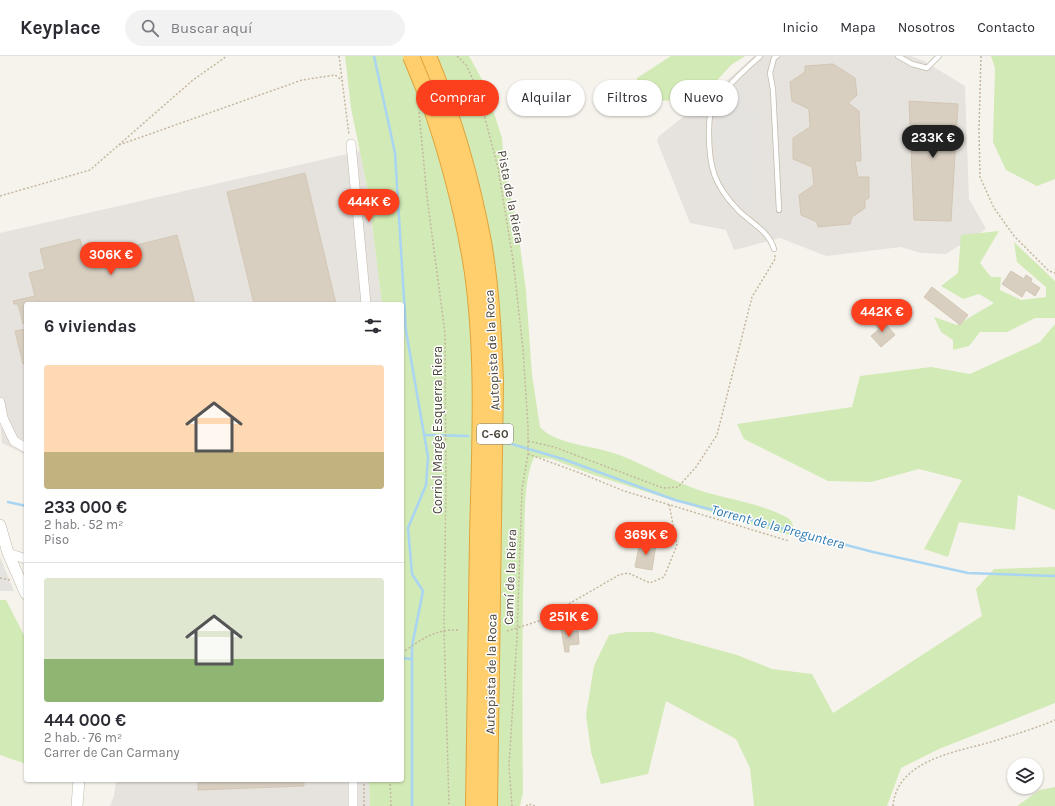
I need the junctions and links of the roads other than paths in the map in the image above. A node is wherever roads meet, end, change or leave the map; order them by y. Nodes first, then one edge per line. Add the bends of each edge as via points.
1 (411, 56) edge
2 (760, 56) edge
3 (777, 56) edge
4 (898, 56) edge
5 (939, 56) edge
6 (430, 63) edge
7 (351, 144) road end
8 (779, 210) dead end
9 (774, 249) road end
10 (366, 302) edge
11 (0, 402) edge
12 (24, 447) edge
13 (0, 525) edge
14 (8, 553) junction
15 (24, 558) edge
16 (21, 571) edge
17 (24, 585) edge
18 (79, 782) edge
19 (353, 782) edge
20 (77, 806) edge
21 (353, 806) edge
22 (474, 806) edge
23 (489, 806) edge

1 - 22 highway, Autopista de la Roca / C-60, bridge via 425,103 452,169 461,205 473,274 478,325 480,435
2 - 9 lane via 715,103 709,117 709,159 717,182 726,197 744,216 766,233
3 - 8 lane via 774,58 770,73
4 - 5 lane via 912,64 927,68
6 - 23 highway, Autopista de la Roca / C-60 via 458,137 473,194 483,242 493,319 495,381
7 - 10 street
11 - 12 street via 3,418 14,441
13 - 14 street
14 - 15 street
14 - 16 street
16 - 17 street
18 - 20 street
19 - 21 street

